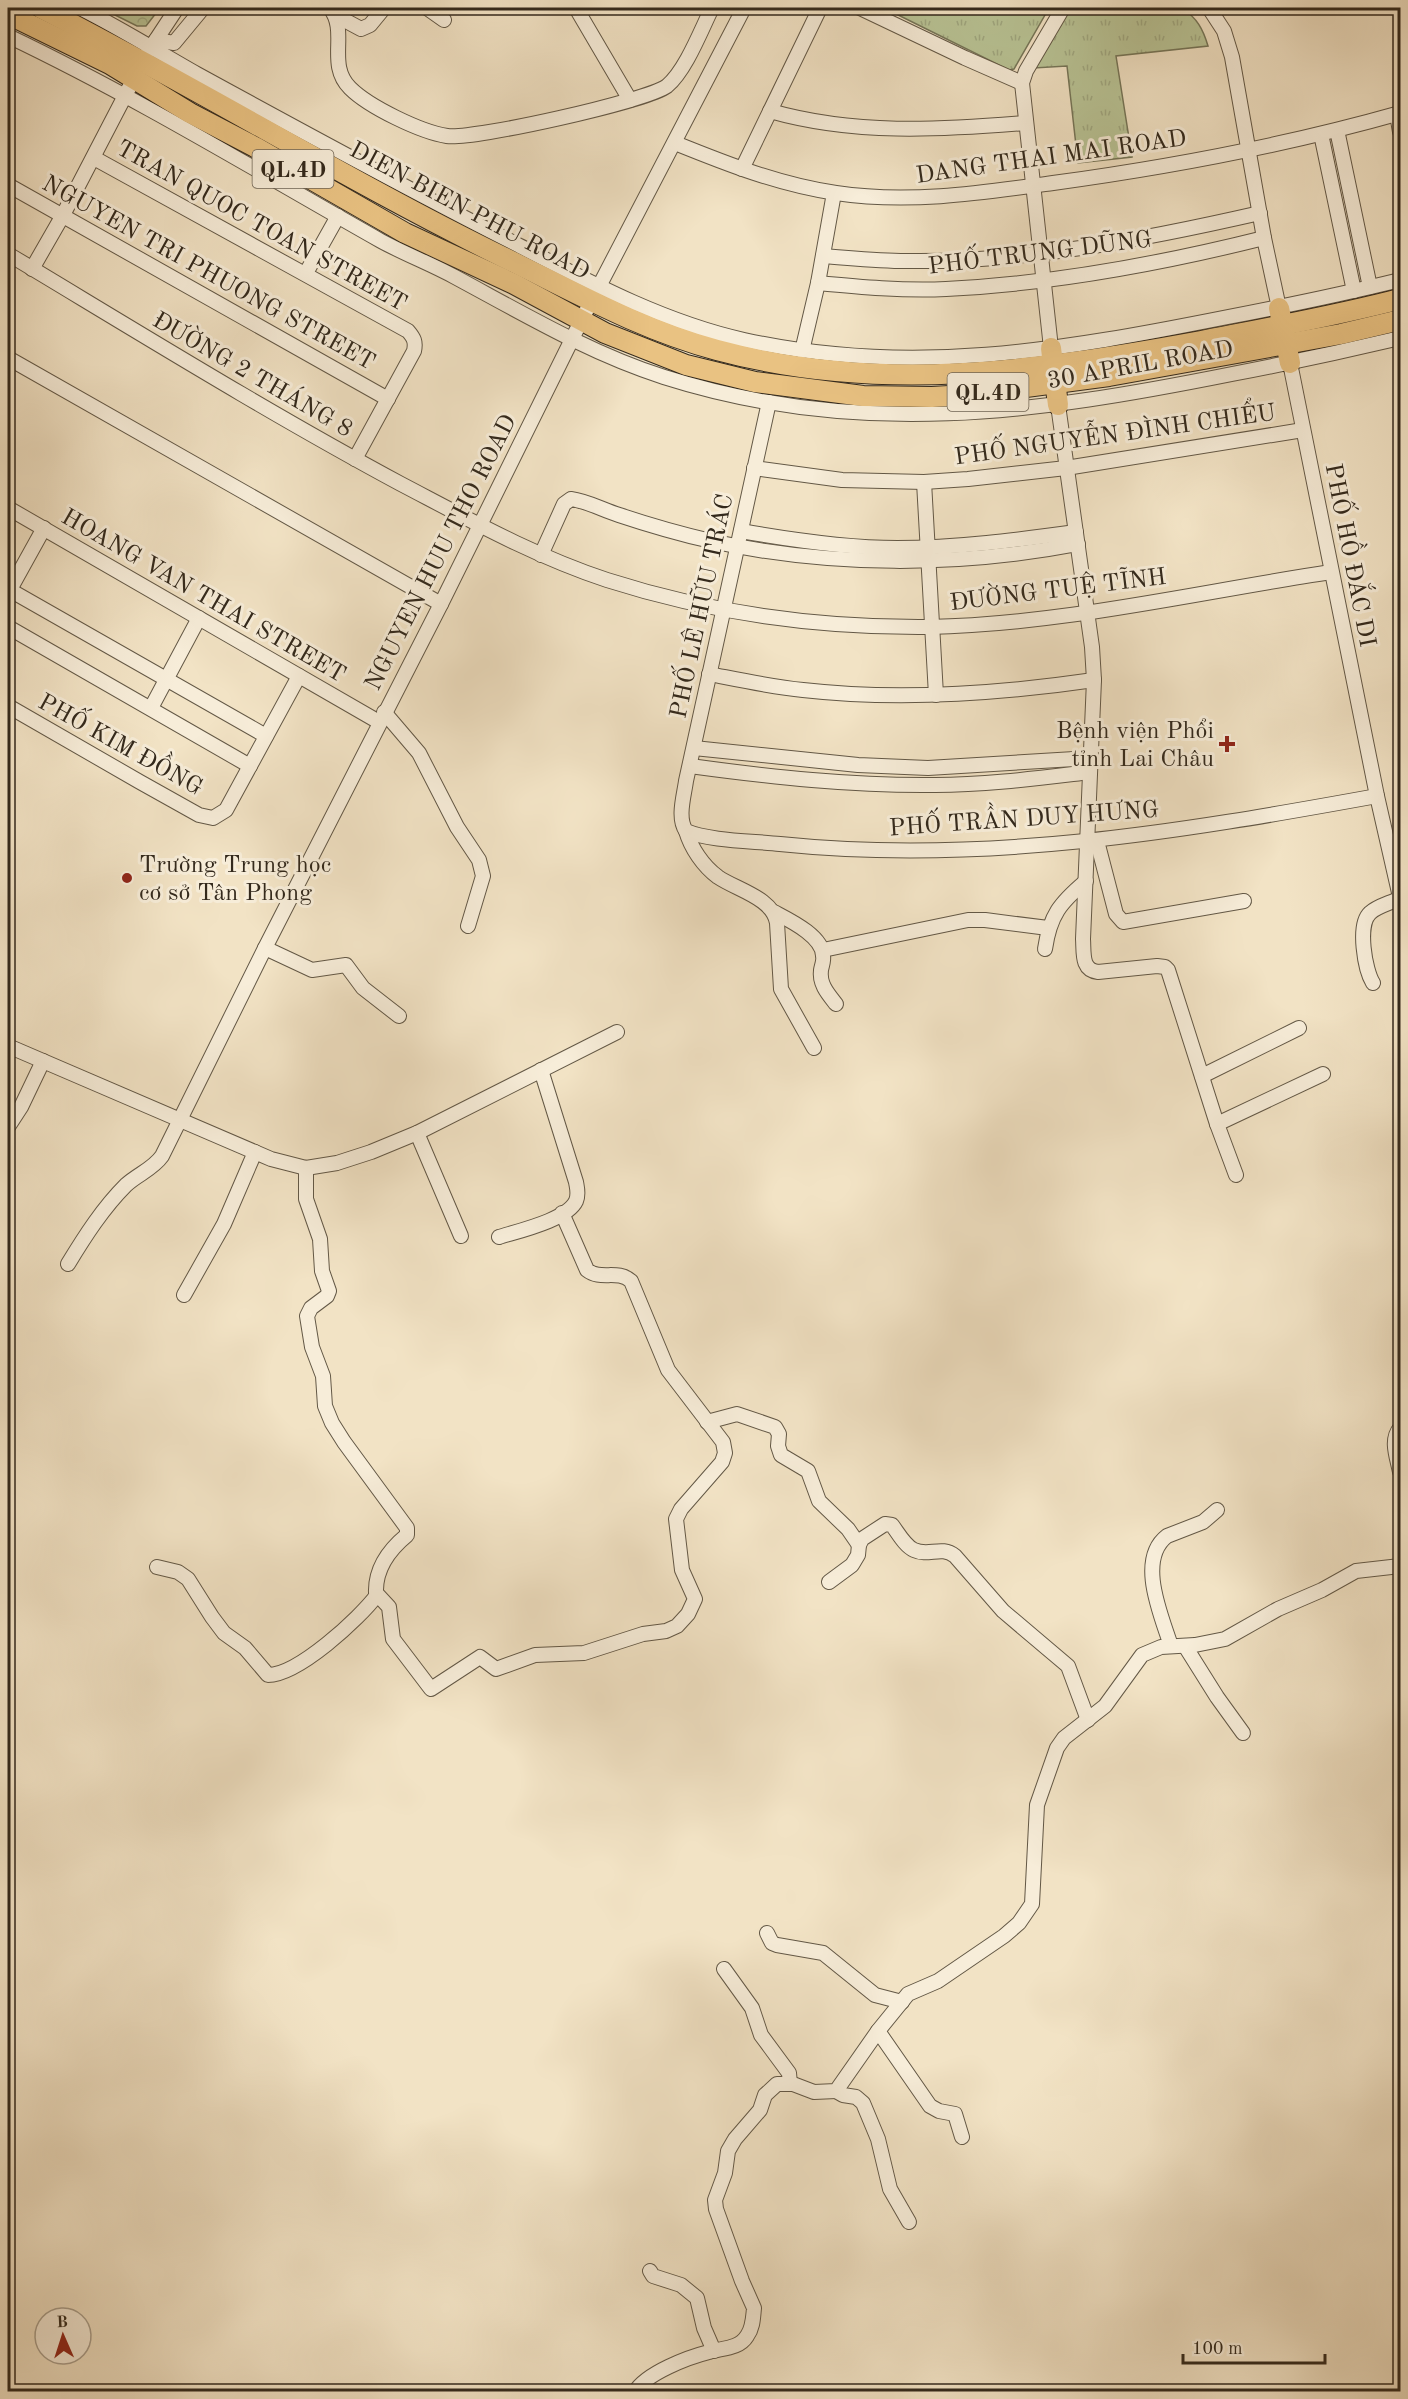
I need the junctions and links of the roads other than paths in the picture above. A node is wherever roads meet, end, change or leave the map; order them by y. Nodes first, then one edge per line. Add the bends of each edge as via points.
1 (41, 8) edge
2 (80, 8) edge
3 (177, 8) edge
4 (203, 8) edge
5 (384, 8) edge
6 (427, 8) edge
7 (576, 8) edge
8 (712, 8) edge
9 (744, 8) edge
10 (820, 8) edge
11 (860, 8) edge
12 (1063, 8) edge
13 (1209, 8) edge
14 (333, 11) edge
15 (8, 14) edge
16 (444, 20) dead end
17 (8, 36) edge
18 (141, 65) junction
19 (1022, 83) junction
20 (630, 100) junction
21 (770, 111) junction
22 (1399, 114) edge
23 (1025, 123) junction
24 (1337, 130) junction
25 (1401, 132) edge
26 (1321, 134) junction
27 (675, 143) junction
28 (1248, 149) junction
29 (94, 158) junction
30 (742, 169) junction
31 (8, 185) edge
32 (1032, 186) junction
33 (834, 193) junction
34 (1260, 213) junction
35 (63, 215) junction
36 (338, 216) junction
37 (1264, 238) junction
38 (1040, 253) junction
39 (8, 254) edge
40 (823, 256) junction
41 (32, 269) junction
42 (306, 273) junction
43 (1043, 279) junction
44 (1401, 280) edge
45 (818, 283) junction
46 (1370, 287) junction
47 (1354, 291) junction
48 (595, 294) junction
49 (1401, 299) edge
50 (1401, 320) edge
51 (577, 329) junction
52 (1285, 335) junction
53 (1401, 338) edge
54 (8, 358) edge
55 (801, 358) junction
56 (1053, 366) junction
57 (388, 399) junction
58 (769, 402) junction
59 (1058, 405) junction
60 (1303, 430) junction
61 (355, 459) junction
62 (754, 468) junction
63 (1066, 468) junction
64 (924, 482) junction
65 (8, 508) edge
66 (480, 526) junction
67 (44, 528) junction
68 (741, 531) junction
69 (1077, 538) junction
70 (737, 546) junction
71 (927, 554) junction
72 (541, 555) junction
73 (1331, 572) junction
74 (8, 590) edge
75 (441, 604) junction
76 (723, 609) junction
77 (1087, 612) junction
78 (199, 618) junction
79 (8, 627) edge
80 (932, 627) junction
81 (709, 674) junction
82 (299, 676) junction
83 (167, 678) junction
84 (1094, 680) junction
85 (936, 695) junction
86 (8, 706) edge
87 (151, 708) junction
88 (381, 717) junction
89 (266, 736) junction
90 (694, 748) junction
91 (690, 765) junction
92 (1090, 765) junction
93 (250, 766) junction
94 (890, 767) junction
95 (890, 785) junction
96 (1377, 796) junction
97 (684, 825) junction
98 (1092, 841) junction
99 (1086, 881) junction
100 (1401, 898) edge
101 (1244, 901) dead end
102 (774, 912) junction
103 (468, 926) dead end
104 (1048, 928) junction
105 (265, 948) junction
106 (1045, 949) dead end
107 (822, 950) junction
108 (1373, 983) dead end
109 (836, 1004) dead end
110 (399, 1016) dead end
111 (1299, 1028) dead end
112 (617, 1032) dead end
113 (8, 1046) edge
114 (814, 1047) dead end
115 (44, 1061) junction
116 (541, 1070) junction
117 (1323, 1074) dead end
118 (1202, 1076) junction
119 (180, 1118) junction
120 (1217, 1124) junction
121 (8, 1127) edge
122 (417, 1132) junction
123 (255, 1152) junction
124 (306, 1168) junction
125 (1236, 1175) dead end
126 (562, 1214) junction
127 (461, 1236) dead end
128 (499, 1237) dead end
129 (68, 1264) dead end
130 (184, 1294) dead end
131 (707, 1422) junction
132 (1401, 1428) edge
133 (1401, 1472) edge
134 (1217, 1510) dead end
135 (859, 1545) junction
136 (1401, 1566) edge
137 (157, 1567) dead end
138 (830, 1582) dead end
139 (377, 1595) junction
140 (1178, 1646) junction
141 (1088, 1720) junction
142 (1243, 1733) dead end
143 (767, 1933) dead end
144 (724, 1969) dead end
145 (902, 2002) junction
146 (878, 2031) junction
147 (790, 2084) junction
148 (836, 2091) junction
149 (962, 2138) dead end
150 (909, 2222) dead end
151 (650, 2271) dead end
152 (714, 2351) junction
153 (635, 2391) edge

1 - 18 highway, DIEN BIEN PHU ROAD / QL.4D
2 - 18 street, DIEN BIEN PHU ROAD / QL.4D
3 - 18 street
4 - 18 street via 174,43
5 - 14 street via 362,29
6 - 16 street
7 - 20 street
8 - 20 street via 673,79 658,91
9 - 27 street, NGUYEN HUU THO ROAD
10 - 21 street
11 - 19 street
12 - 19 street
13 - 28 street, PHỐ HỒ ĐẮC DI via 1228,43
14 - 20 street via 338,28 337,64 348,86 381,109 448,137 473,136
15 - 18 highway, DIEN BIEN PHU ROAD / QL.4D via 88,52
17 - 18 street, DIEN BIEN PHU ROAD / QL.4D
18 - 29 street
18 - 36 street, DIEN BIEN PHU ROAD / QL.4D
18 - 48 highway, DIEN BIEN PHU ROAD / QL.4D via 416,213
18 - 51 highway, DIEN BIEN PHU ROAD / QL.4D via 190,113 405,233 514,284
19 - 23 street
21 - 23 street via 826,124 884,129
21 - 30 street
22 - 24 street, DANG THAI MAI ROAD
22 - 25 street
23 - 32 street
24 - 26 street, DANG THAI MAI ROAD
24 - 46 street
26 - 28 street, DANG THAI MAI ROAD
26 - 47 street
27 - 30 street, DANG THAI MAI ROAD
27 - 48 street, NGUYEN HUU THO ROAD
28 - 32 street, DANG THAI MAI ROAD via 1123,174
28 - 34 street, PHỐ HỒ ĐẮC DI
29 - 35 street
29 - 42 street, TRAN QUOC TOAN STREET
30 - 33 street, DANG THAI MAI ROAD
31 - 35 street, NGUYEN TRI PHUONG STREET
32 - 33 street, DANG THAI MAI ROAD via 919,197
32 - 38 street
33 - 40 street
34 - 37 street, PHỐ HỒ ĐẮC DI
34 - 38 street, PHỐ TRUNG DŨNG via 1152,236
35 - 41 street
35 - 57 street, NGUYEN TRI PHUONG STREET
36 - 42 street
36 - 51 street, DIEN BIEN PHU ROAD / QL.4D via 386,244
37 - 43 street, PHỐ TRUNG DŨNG via 1164,260
37 - 52 street, PHỐ HỒ ĐẮC DI
38 - 40 street, PHỐ TRUNG DŨNG via 917,261
38 - 43 street
39 - 41 street, ĐƯỜNG 2 THÁNG 8
40 - 45 street
41 - 61 street, ĐƯỜNG 2 THÁNG 8
42 - 57 street, TRAN QUOC TOAN STREET via 408,331 415,340 414,351
43 - 45 street, PHỐ TRUNG DŨNG via 945,289
43 - 56 street
44 - 46 street, 30 APRIL ROAD / QL.4D
45 - 55 street
46 - 47 street, 30 APRIL ROAD / QL.4D
47 - 52 street, 30 APRIL ROAD / QL.4D
48 - 51 street, NGUYEN HUU THO ROAD
48 - 55 highway, 30 APRIL ROAD / QL.4D via 626,318 682,340 742,357
49 - 52 highway, 30 APRIL ROAD / QL.4D
50 - 52 highway, 30 APRIL ROAD / QL.4D
51 - 56 highway, 30 APRIL ROAD / QL.4D via 686,365 755,382 863,396 932,397
51 - 58 street, 30 APRIL ROAD / QL.4D via 659,375
51 - 66 street, NGUYEN HUU THO ROAD
52 - 53 street, 30 APRIL ROAD / QL.4D
52 - 56 highway, 30 APRIL ROAD / QL.4D
52 - 56 street, 30 APRIL ROAD / QL.4D via 1147,333
52 - 59 street, 30 APRIL ROAD / QL.4D via 1168,387
52 - 60 street, PHỐ HỒ ĐẮC DI
54 - 75 street
55 - 56 highway, 30 APRIL ROAD / QL.4D via 861,374 917,376
56 - 59 highway
57 - 61 street, TRAN QUOC TOAN STREET
58 - 59 street, 30 APRIL ROAD / QL.4D via 920,415
58 - 62 street, PHỐ LÊ HỮU TRÁC
59 - 63 street
60 - 63 street, PHỐ NGUYỄN ĐÌNH CHIỂU
60 - 73 street, PHỐ HỒ ĐẮC DI
61 - 66 street, ĐƯỜNG 2 THÁNG 8
62 - 64 street, PHỐ NGUYỄN ĐÌNH CHIỂU via 842,480
62 - 68 street, PHỐ LÊ HỮU TRÁC
63 - 64 street, PHỐ NGUYỄN ĐÌNH CHIỂU
63 - 69 street
64 - 71 street
65 - 67 street, HOANG VAN THAI STREET
66 - 72 street, ĐƯỜNG TUỆ TĨNH
66 - 75 street, NGUYEN HUU THO ROAD
67 - 74 street
67 - 78 street, HOANG VAN THAI STREET
68 - 70 street, PHỐ LÊ HỮU TRÁC
68 - 71 street
69 - 71 street via 968,545
69 - 77 street
70 - 71 street via 826,557
70 - 72 street via 671,531 571,499 564,504
70 - 76 street, PHỐ LÊ HỮU TRÁC
71 - 80 street
72 - 76 street, ĐƯỜNG TUỆ TĨNH via 604,579
73 - 77 street, ĐƯỜNG TUỆ TĨNH
73 - 96 street, PHỐ HỒ ĐẮC DI
74 - 83 street
75 - 88 street, NGUYEN HUU THO ROAD
76 - 80 street, ĐƯỜNG TUỆ TĨNH via 847,625
76 - 81 street, PHỐ LÊ HỮU TRÁC
77 - 80 street, ĐƯỜNG TUỆ TĨNH
77 - 84 street
78 - 82 street, HOANG VAN THAI STREET
78 - 83 street
79 - 87 street
80 - 85 street
81 - 85 street via 803,690
81 - 90 street, PHỐ LÊ HỮU TRÁC
82 - 88 street, HOANG VAN THAI STREET
82 - 89 street
83 - 87 street
83 - 89 street
84 - 85 street
84 - 92 street
86 - 93 street, PHỐ KIM ĐỒNG via 199,815 213,818 226,810
87 - 93 street
88 - 103 street, HOANG VAN THAI STREET via 419,753 457,827 479,860 483,876
88 - 105 street, NGUYEN HUU THO ROAD
89 - 93 street
90 - 91 street, PHỐ LÊ HỮU TRÁC
90 - 94 street
91 - 95 street
91 - 97 street, PHỐ LÊ HỮU TRÁC via 683,802
92 - 94 street
92 - 95 street via 975,784
92 - 98 street
94 - 95 street
96 - 98 street, PHỐ TRẦN DUY HƯNG
96 - 100 street, PHỐ HỒ ĐẮC DI
97 - 98 street, PHỐ TRẦN DUY HƯNG via 720,837 871,851
97 - 102 street via 695,851 713,873
98 - 99 street
98 - 101 street via 1116,914 1123,922
99 - 104 street via 1058,909
99 - 118 street via 1083,939 1088,969 1098,972 1165,967
100 - 108 street via 1372,911 1365,922 1365,963
102 - 107 street via 803,928
102 - 114 street via 781,989
104 - 106 street
104 - 107 street via 968,920
105 - 110 street via 312,970 346,965 363,988
105 - 119 street, NGUYEN HUU THO ROAD
107 - 109 street via 822,984
111 - 118 street
112 - 116 street
113 - 115 street
115 - 119 street
115 - 121 street
116 - 122 street
116 - 126 street via 578,1192 575,1203
117 - 120 street
118 - 120 street
119 - 123 street
119 - 129 street, NGUYEN HUU THO ROAD via 158,1162 116,1196
120 - 125 street
122 - 124 street via 350,1159
122 - 127 street
123 - 124 street
123 - 130 street via 224,1224
124 - 139 street via 306,1199 320,1239 322,1270 329,1291 307,1316 312,1347 323,1376 325,1406 340,1437 408,1532 385,1557
126 - 128 street
126 - 131 street via 590,1273 623,1275 631,1281 668,1371
131 - 135 street via 737,1414 775,1427 782,1455 808,1471 819,1502
131 - 139 street via 721,1437 725,1453 676,1519 682,1570 695,1603 672,1630 644,1634 584,1653 541,1654 496,1669 480,1657 430,1689 393,1639 389,1607
132 - 133 street via 1395,1442
134 - 140 street via 1203,1522 1167,1536 1156,1551 1154,1590
135 - 138 street via 852,1565
135 - 141 street via 889,1523 915,1551 952,1553 1020,1628 1068,1666
136 - 140 street via 1356,1571 1237,1634
137 - 139 street via 188,1579 224,1633 245,1648 268,1675 313,1656
140 - 141 street via 1142,1655 1106,1706
140 - 142 street
141 - 145 street via 1057,1748 1038,1797 1032,1904 1028,1913 1004,1936
143 - 145 street via 772,1943 823,1953 875,1995
144 - 147 street via 752,2008 761,2035 789,2073
145 - 146 street
146 - 148 street
146 - 149 street via 930,2106 955,2114
147 - 148 street via 814,2092
147 - 152 street via 777,2084 769,2089 760,2110 728,2151 715,2199 716,2209 754,2308 753,2324 742,2342
148 - 150 street via 863,2103 878,2139 890,2189
151 - 152 street via 653,2276 681,2285 697,2298
152 - 153 street via 657,2374

